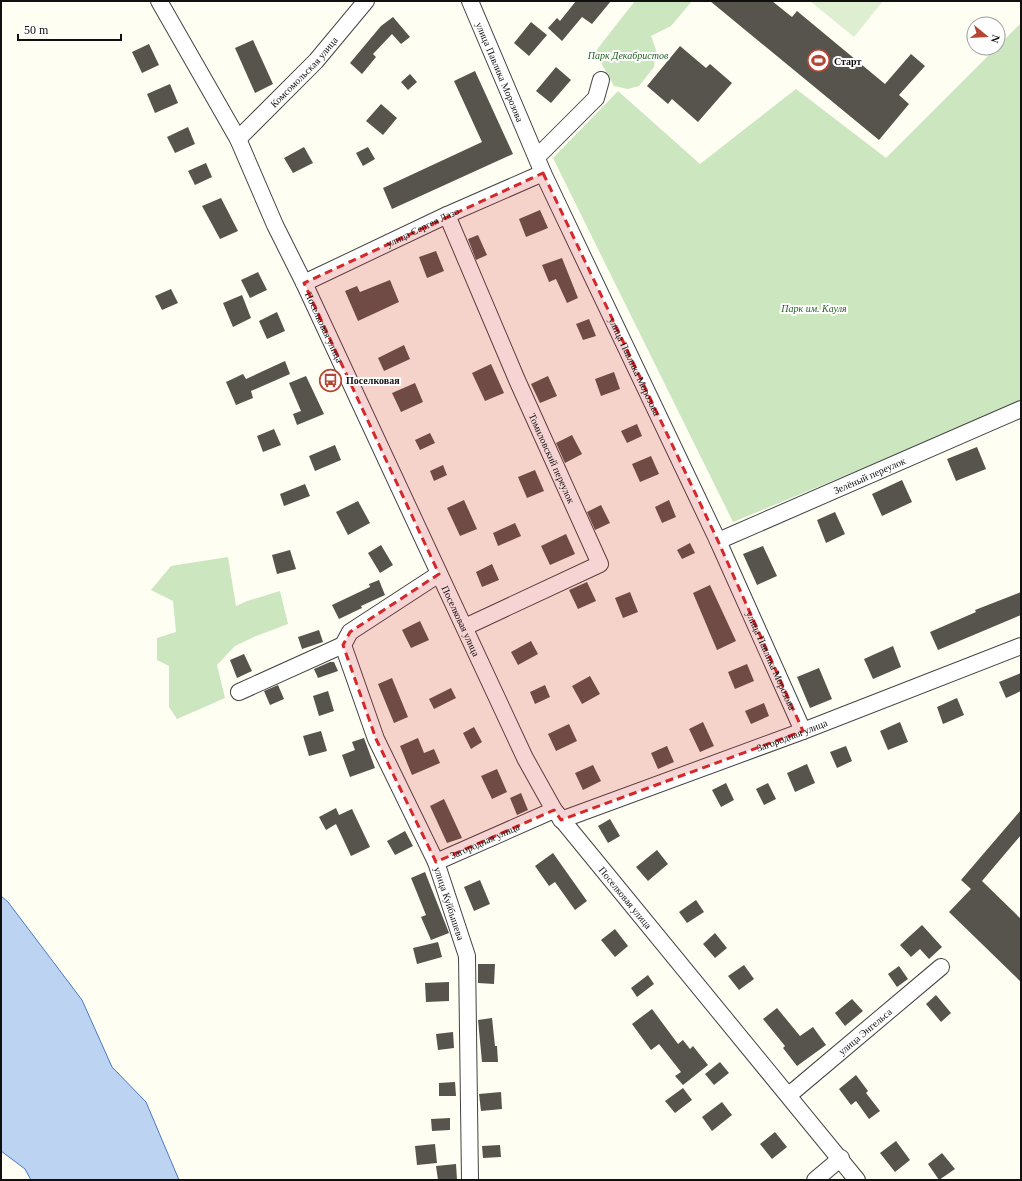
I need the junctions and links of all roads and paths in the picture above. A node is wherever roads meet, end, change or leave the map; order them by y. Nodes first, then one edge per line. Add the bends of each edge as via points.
1 (159, 1) edge
2 (366, 1) edge
3 (470, 1) edge
4 (601, 80) dead end
5 (238, 139) junction
6 (537, 157) junction
7 (543, 173) junction
8 (447, 215) junction
9 (304, 283) junction
10 (1021, 409) edge
11 (718, 541) junction
12 (439, 574) junction
13 (465, 628) junction
14 (343, 645) junction
15 (1021, 646) edge
16 (239, 692) dead end
17 (803, 731) junction
18 (558, 815) junction
19 (436, 862) junction
20 (941, 967) dead end
21 (789, 1095) junction
22 (841, 1158) junction
23 (470, 1180) edge
24 (815, 1180) edge
25 (857, 1180) edge

1 - 5 street, Поселковая улица
2 - 5 street, Комсомольская улица via 316,61
3 - 6 street, улица Павлика Морозова
4 - 6 street via 596,98
5 - 9 street, Поселковая улица via 275,225
6 - 7 street, улица Павлика Морозова
7 - 8 street, улица Сергея Лазо
7 - 11 street, улица Павлика Морозова
8 - 9 street, улица Сергея Лазо
8 - 13 street, Томиловский переулок via 517,380 600,564
9 - 12 street, Поселковая улица
10 - 11 street, Зелёный переулок
11 - 17 street, улица Павлика Морозова
12 - 13 street, Поселковая улица
12 - 14 street via 350,632
13 - 18 street, Поселковая улица via 525,758
14 - 16 street
14 - 19 street, улица Куйбышева via 376,739
15 - 17 street, Загородная улица
17 - 18 street, Загородная улица
18 - 19 street, Загородная улица
18 - 21 street, Поселковая улица
19 - 23 street, улица Куйбышева via 467,956
20 - 21 street, улица Энгельса
21 - 22 street, Поселковая улица
22 - 24 street
22 - 25 street, Поселковая улица

